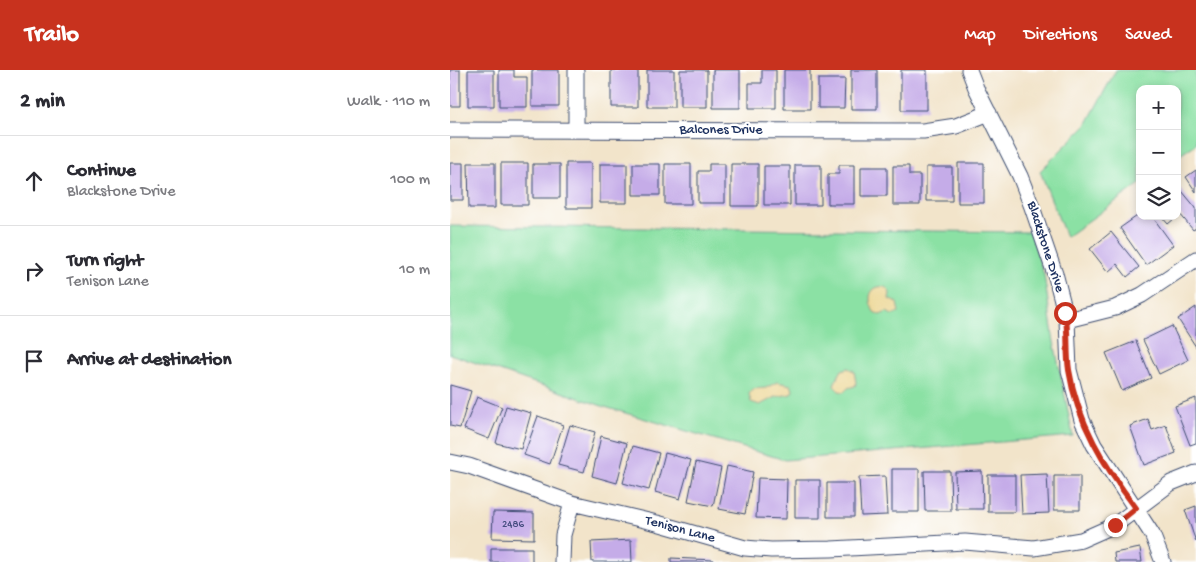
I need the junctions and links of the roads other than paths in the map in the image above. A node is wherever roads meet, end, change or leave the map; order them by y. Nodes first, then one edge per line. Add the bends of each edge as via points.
1 (576, 70) edge
2 (969, 70) edge
3 (989, 113) junction
4 (450, 130) edge
5 (576, 130) junction
6 (1196, 260) edge
7 (1067, 320) junction
8 (450, 462) edge
9 (1196, 473) edge
10 (572, 502) junction
11 (1136, 508) junction
12 (745, 555) edge
13 (562, 562) edge
14 (1163, 562) edge

1 - 5 street
2 - 3 street, Blackstone Drive
3 - 5 street, Balcones Drive via 956,126 923,131
3 - 7 street, Blackstone Drive via 1032,207 1056,276
4 - 5 street, Balcones Drive
6 - 7 street via 1142,295 1115,308
7 - 11 street, Blackstone Drive via 1069,370 1082,420 1094,445
8 - 10 street, Tenison Lane
9 - 11 street, Tenison Lane via 1171,482
10 - 12 street, Tenison Lane via 657,523
10 - 13 street via 563,535
11 - 12 street, Tenison Lane via 1115,525 1081,540 1034,548 965,542
11 - 14 street, Blackstone Drive via 1152,534

